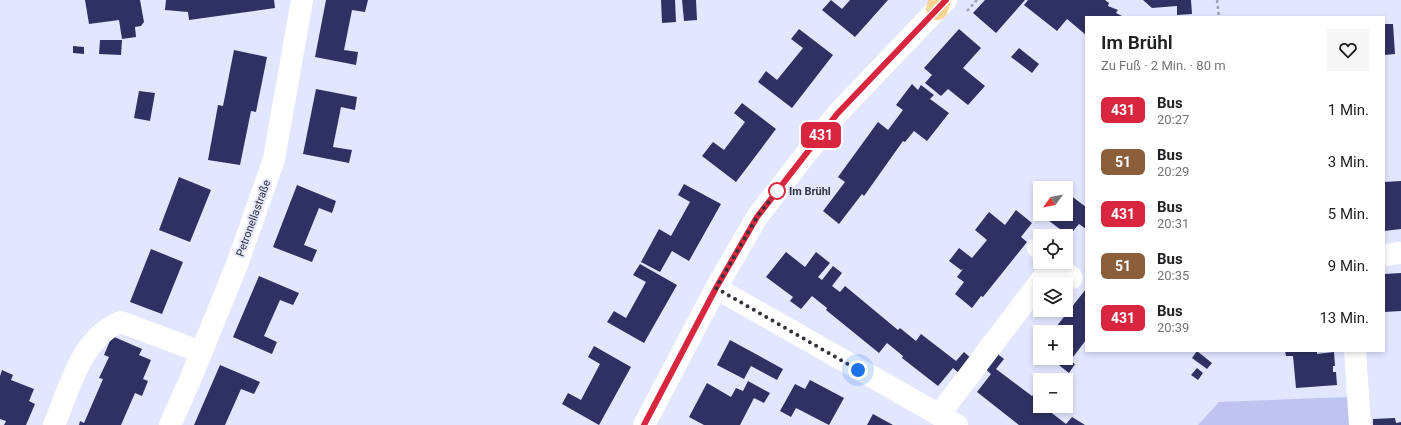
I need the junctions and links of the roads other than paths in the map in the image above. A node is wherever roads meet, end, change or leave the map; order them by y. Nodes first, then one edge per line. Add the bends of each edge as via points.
1 (302, 0) edge
2 (941, 3) edge
3 (1401, 253) edge
4 (1385, 254) edge
5 (1050, 269) edge
6 (1062, 269) edge
7 (1071, 277) edge
8 (716, 288) junction
9 (201, 352) junction
10 (1355, 352) edge
11 (948, 420) edge
12 (54, 425) edge
13 (170, 425) edge
14 (644, 425) edge
15 (1360, 425) edge

1 - 9 street, Petronellastraße via 274,159 238,262
2 - 8 street via 837,114 757,217
3 - 4 street
5 - 11 street
6 - 7 street
8 - 11 street
8 - 14 street
9 - 12 street via 121,322 112,325 93,341 85,353
9 - 13 street, Petronellastraße
10 - 15 street

